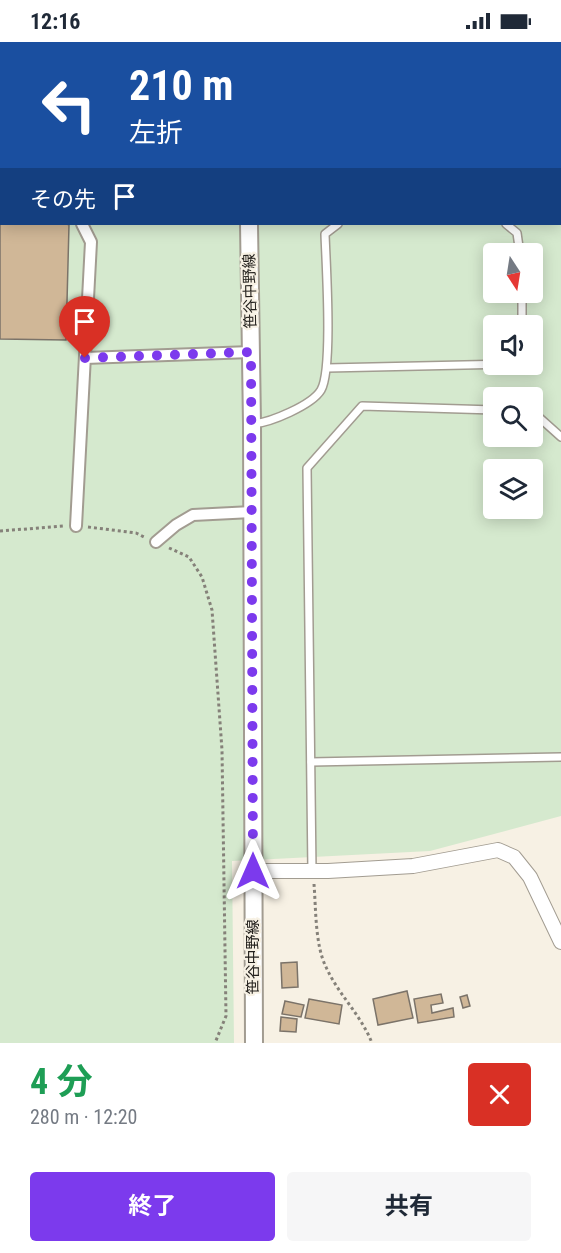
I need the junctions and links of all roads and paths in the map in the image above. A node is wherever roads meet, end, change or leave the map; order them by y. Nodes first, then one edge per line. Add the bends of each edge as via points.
1 (82, 225) edge
2 (249, 225) edge
3 (337, 225) edge
4 (507, 225) edge
5 (518, 243) edge
6 (251, 352) junction
7 (85, 358) junction
8 (483, 365) edge
9 (327, 368) junction
10 (483, 410) edge
11 (543, 421) edge
12 (252, 424) junction
13 (561, 437) edge
14 (252, 512) junction
15 (76, 526) junction
16 (0, 531) edge
17 (156, 542) junction
18 (561, 757) edge
19 (311, 762) junction
20 (253, 871) junction
21 (312, 871) junction
22 (561, 942) edge
23 (215, 1043) edge
24 (254, 1043) edge
25 (372, 1043) edge

1 - 7 street via 91,242
2 - 6 street, 笹谷中野線
3 - 9 lane via 325,234
4 - 5 lane via 517,233
6 - 7 street
6 - 12 street, 笹谷中野線
7 - 15 street
8 - 9 lane
9 - 12 lane via 321,390 306,403 265,423
10 - 19 lane via 362,406 307,468
11 - 13 lane
12 - 14 street, 笹谷中野線
14 - 17 street via 193,515
14 - 20 street, 笹谷中野線
15 - 16 path
15 - 17 path via 136,533
17 - 23 path via 189,557 202,577 212,610 222,750 226,1016
18 - 19 lane
19 - 21 lane
20 - 21 street
20 - 24 street, 笹谷中野線
21 - 22 street via 413,866 498,850 514,857 530,877
21 - 25 path via 321,954

